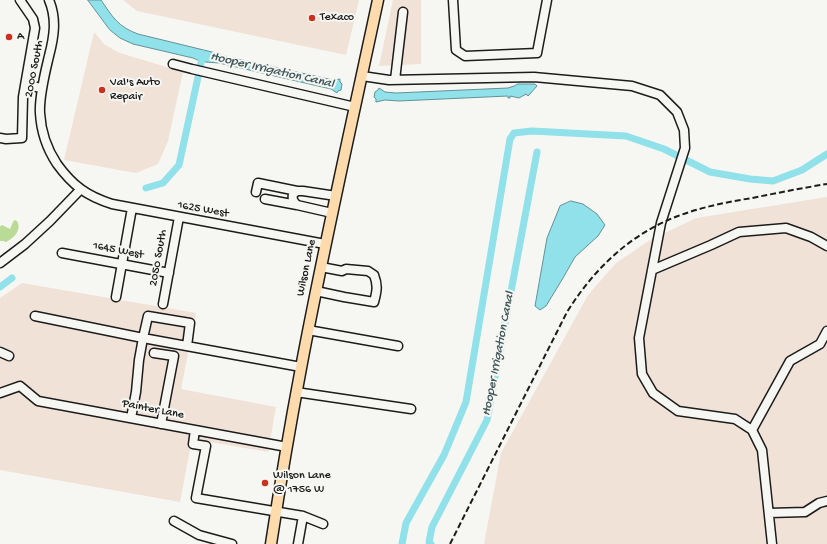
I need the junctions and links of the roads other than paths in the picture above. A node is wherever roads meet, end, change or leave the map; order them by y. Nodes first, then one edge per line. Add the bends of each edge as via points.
1 (20, 0) edge
2 (49, 0) edge
3 (378, 0) edge
4 (453, 0) edge
5 (547, 0) edge
6 (403, 12) dead end
7 (173, 64) dead end
8 (362, 76) junction
9 (395, 80) junction
10 (25, 85) junction
11 (42, 88) junction
12 (355, 107) junction
13 (0, 138) edge
14 (80, 190) junction
15 (297, 191) junction
16 (256, 192) dead end
17 (336, 196) junction
18 (265, 199) dead end
19 (297, 205) junction
20 (132, 208) junction
21 (332, 213) junction
22 (179, 218) junction
23 (326, 244) junction
24 (827, 246) edge
25 (62, 253) dead end
26 (0, 262) edge
27 (122, 264) junction
28 (321, 267) junction
29 (652, 270) junction
30 (169, 273) junction
31 (316, 291) junction
32 (116, 297) dead end
33 (163, 304) dead end
34 (35, 316) dead end
35 (308, 330) junction
36 (827, 331) edge
37 (143, 338) junction
38 (187, 346) junction
39 (398, 346) dead end
40 (0, 352) edge
41 (154, 353) dead end
42 (9, 356) dead end
43 (301, 367) junction
44 (296, 392) junction
45 (0, 393) edge
46 (411, 409) dead end
47 (131, 418) junction
48 (161, 424) junction
49 (195, 430) junction
50 (752, 430) junction
51 (287, 447) junction
52 (827, 501) edge
53 (276, 512) junction
54 (769, 513) junction
55 (303, 516) junction
56 (174, 521) dead end
57 (323, 524) dead end
58 (232, 544) edge
59 (271, 544) edge
60 (298, 544) edge
61 (772, 544) edge

1 - 10 street via 33,19 35,28
2 - 11 street, 2000 South via 53,10 54,26
3 - 8 main road, Wilson Lane
4 - 5 street via 456,50 465,56 537,53
6 - 9 street
7 - 12 street
8 - 9 street
8 - 12 main road, Wilson Lane
9 - 29 street via 534,77 632,86 660,95 677,112 684,130 685,148 662,223
10 - 11 street
10 - 13 street via 22,138
11 - 14 street, 2000 South via 40,113 44,138 65,176
12 - 17 main road, Wilson Lane
14 - 20 street, 1625 West via 98,200
14 - 26 street via 25,244
15 - 16 street via 258,183
15 - 17 street
15 - 19 street via 292,198
17 - 21 main road, Wilson Lane
18 - 19 street
19 - 21 street
20 - 22 street, 1625 West
20 - 27 street
21 - 23 main road, Wilson Lane
22 - 23 street, 1625 West
22 - 30 street, 2050 South
23 - 28 main road, Wilson Lane
24 - 29 street via 786,228 739,232 712,246
25 - 27 street, 1645 West
27 - 30 street, 1645 West
27 - 32 street
28 - 31 main road, Wilson Lane
28 - 31 street via 368,272 374,275 377,283 376,294 374,302
29 - 50 street via 639,338 642,374 654,393 678,411 735,419
30 - 33 street, 2050 South
31 - 35 main road, Wilson Lane
34 - 37 street
35 - 39 street
35 - 43 main road, Wilson Lane
36 - 50 street via 820,344 790,361
37 - 38 street
37 - 38 street via 148,316 190,323
37 - 47 street
38 - 43 street
40 - 42 street
41 - 48 street via 174,356
43 - 44 main road, Wilson Lane
44 - 46 street
44 - 51 main road, Wilson Lane
45 - 47 street, Painter Lane via 20,386 38,401
47 - 48 street, Painter Lane
48 - 49 street, Painter Lane
49 - 51 street, Painter Lane
49 - 53 street via 193,444 206,446 196,498
50 - 54 street via 762,450
51 - 53 main road, Wilson Lane
52 - 54 street via 805,512
53 - 55 street
53 - 59 main road, Wilson Lane
54 - 61 street
55 - 57 street
55 - 60 street
56 - 58 street via 199,535

